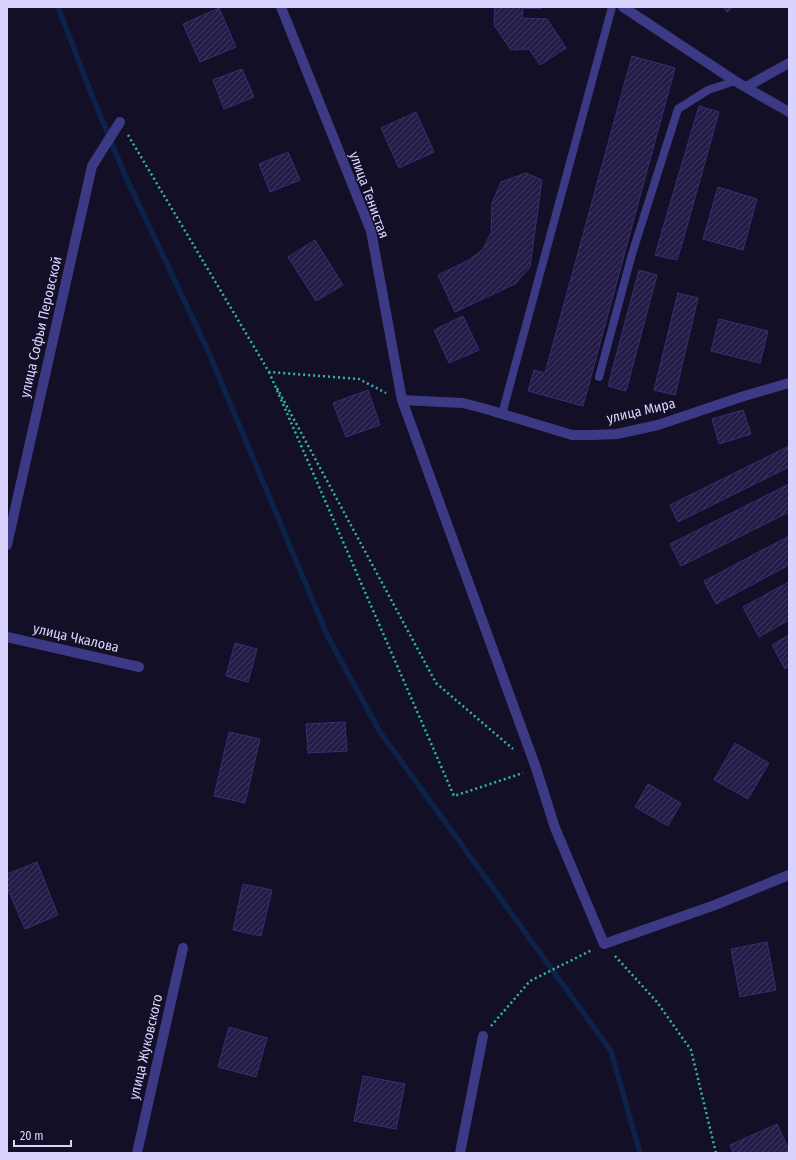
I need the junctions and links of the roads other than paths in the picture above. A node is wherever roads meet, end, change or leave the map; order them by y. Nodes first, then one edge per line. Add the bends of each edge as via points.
1 (281, 7) edge
2 (612, 7) edge
3 (623, 7) edge
4 (789, 63) edge
5 (735, 81) junction
6 (746, 87) junction
7 (789, 112) edge
8 (120, 122) road end
9 (598, 377) dead end
10 (789, 383) edge
11 (402, 400) junction
12 (502, 414) junction
13 (7, 545) edge
14 (7, 637) edge
15 (139, 667) dead end
16 (789, 875) edge
17 (183, 948) dead end
18 (483, 1036) road end
19 (137, 1153) edge
20 (460, 1153) edge

1 - 11 street, улица Тенистая via 371,231
2 - 12 lane
3 - 5 street
4 - 6 street
5 - 6 street
5 - 9 lane via 708,90 678,109 632,254
6 - 7 street
8 - 13 street, улица Софьи Перовской via 92,166
10 - 12 street, улица Мира via 741,396 658,425 617,434 572,435
11 - 12 street, улица Мира via 463,403
11 - 16 street, улица Тенистая via 536,768 555,828 604,944 715,905
14 - 15 street, улица Чкалова
17 - 19 street, улица Жуковского
18 - 20 street

